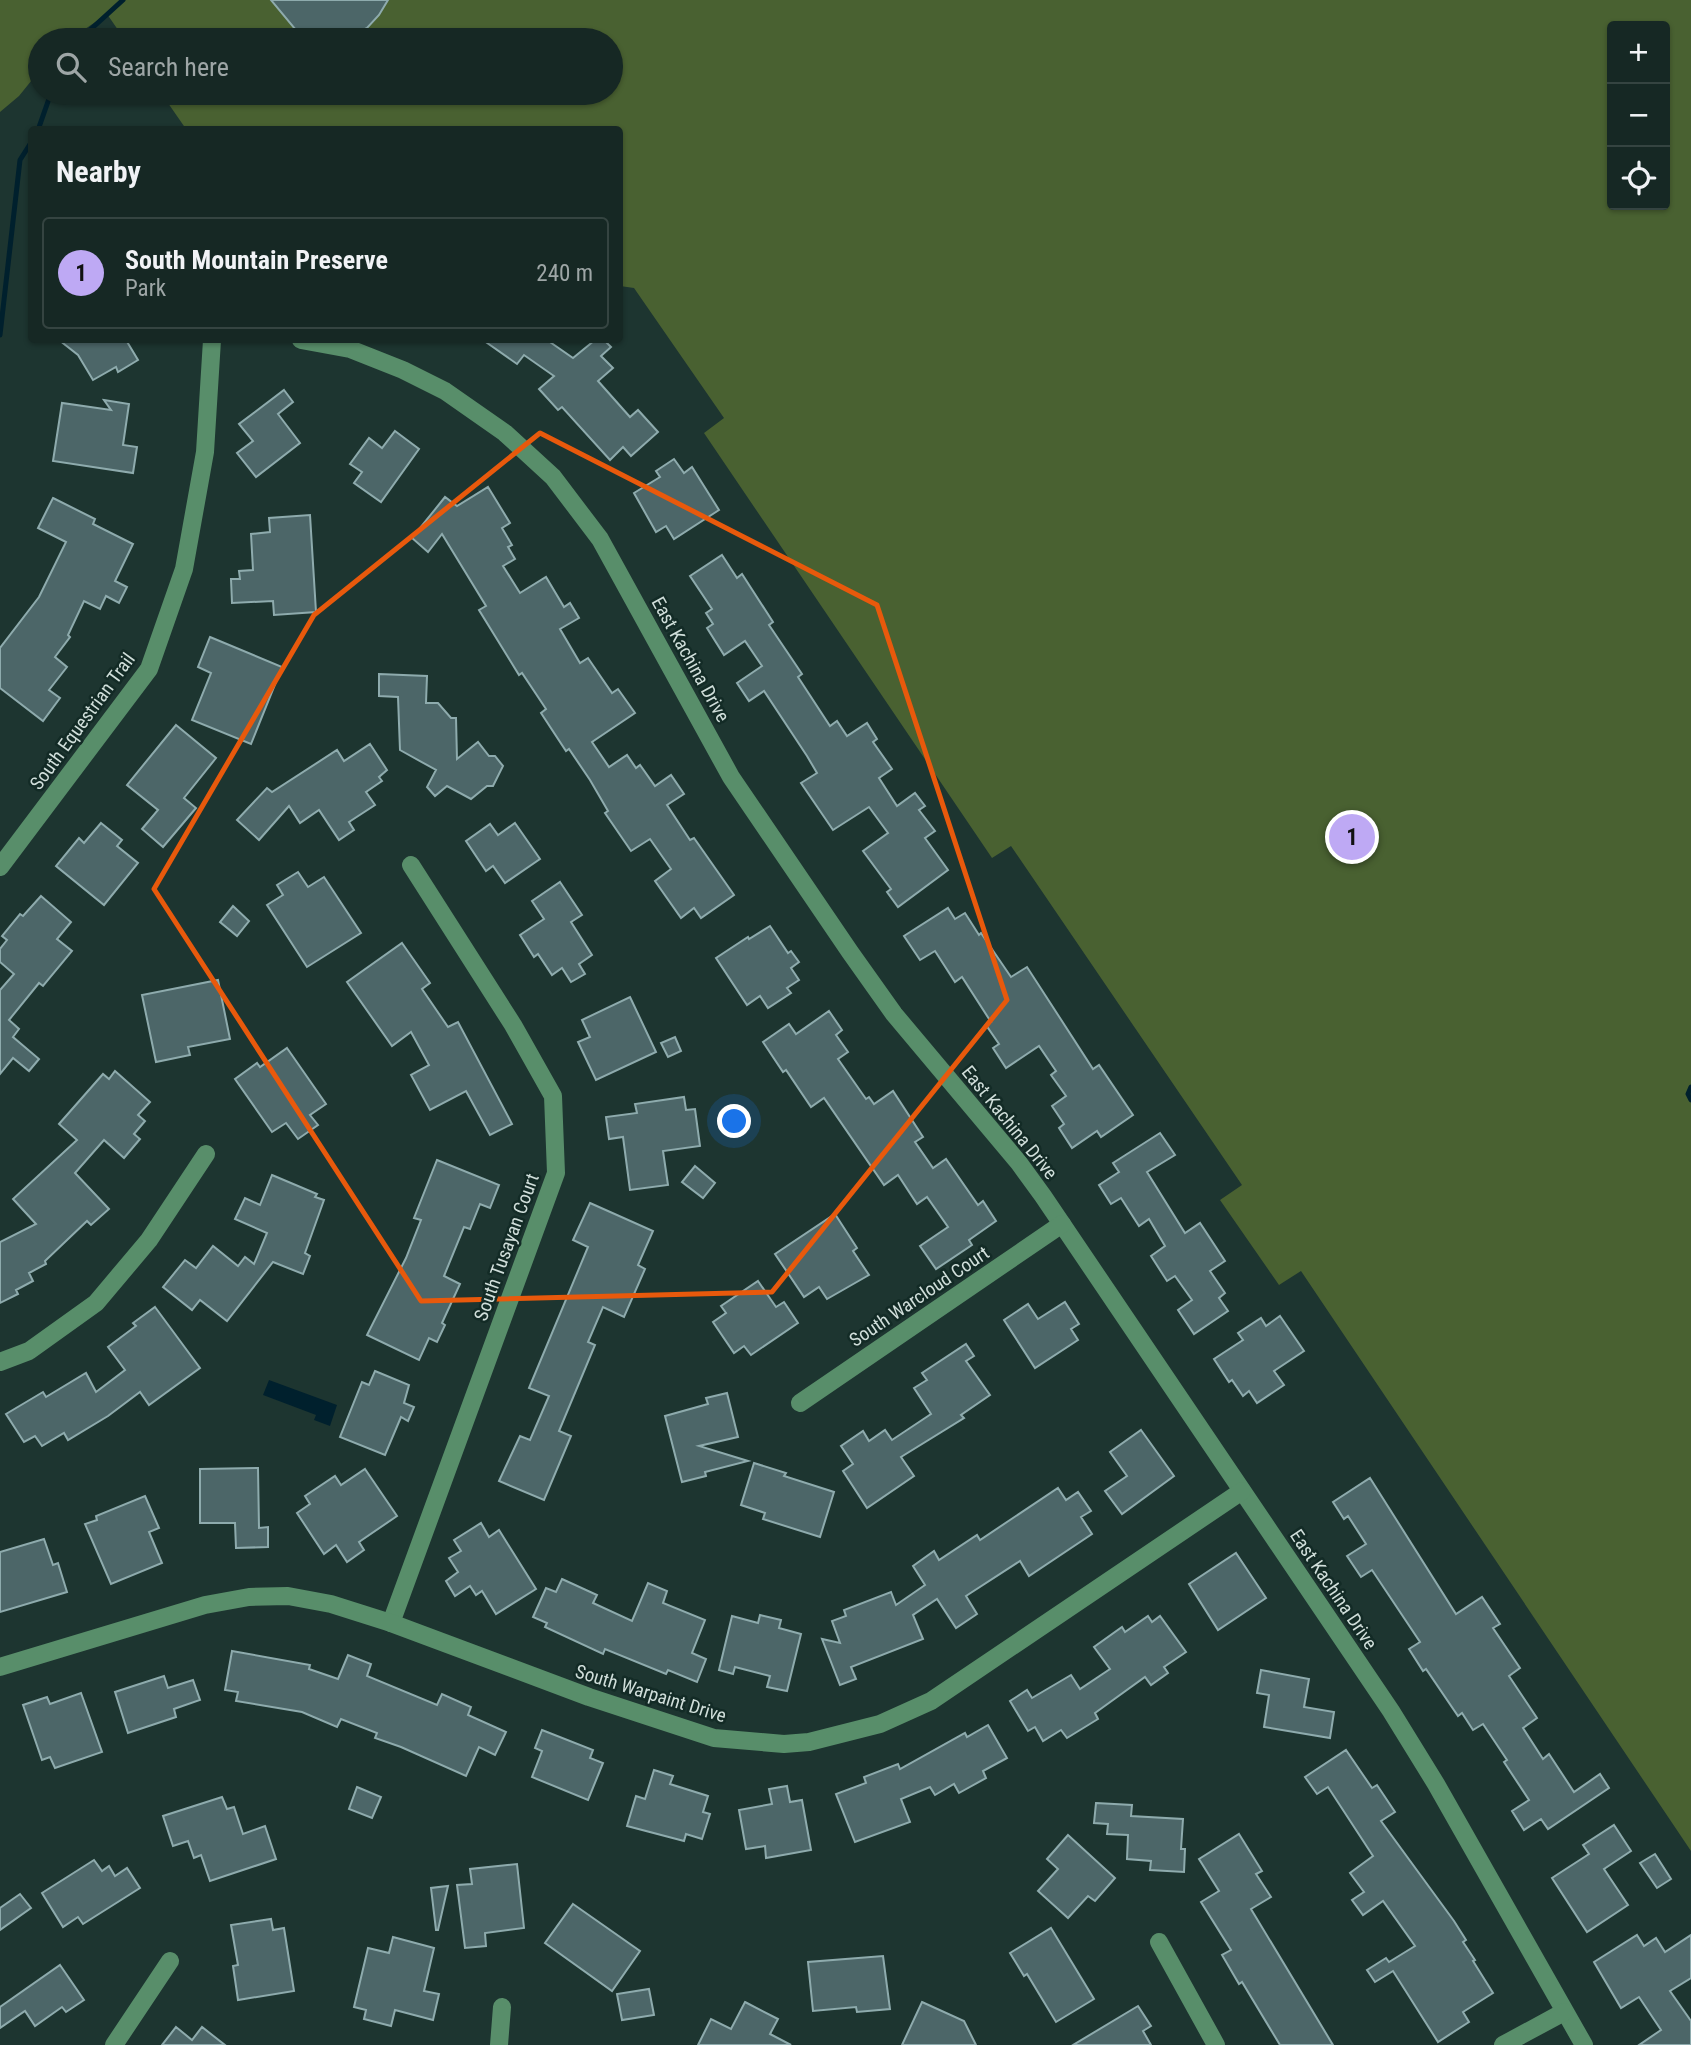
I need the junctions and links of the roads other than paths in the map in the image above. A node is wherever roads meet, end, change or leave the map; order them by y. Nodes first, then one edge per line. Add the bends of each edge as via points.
1 (211, 343) edge
2 (317, 343) edge
3 (411, 865) dead end
4 (0, 867) edge
5 (206, 1154) dead end
6 (1062, 1224) junction
7 (0, 1362) edge
8 (800, 1403) dead end
9 (1242, 1490) junction
10 (391, 1623) junction
11 (0, 1667) edge
12 (1159, 1942) dead end
13 (170, 1961) dead end
14 (502, 2007) dead end
15 (1564, 2012) junction
16 (114, 2045) edge
17 (499, 2045) edge
18 (1216, 2045) edge
19 (1503, 2045) edge
20 (1584, 2045) edge

1 - 4 street, South Equestrian Trail via 205,452 184,569 149,669
2 - 6 street, East Kachina Drive via 350,349 445,391 505,433 553,477 600,539 732,777 803,883 894,1014 1019,1163
3 - 10 street, South Tusayan Court via 553,1096 556,1172
5 - 7 street via 149,1240 96,1303 29,1351
6 - 8 street, South Warcloud Court
6 - 9 street, East Kachina Drive
9 - 10 street, South Warpaint Drive via 931,1701 880,1724 809,1742 714,1738
9 - 15 street, East Kachina Drive via 1423,1763
10 - 11 street, South Warpaint Drive via 288,1596 249,1597 205,1605
12 - 18 street
13 - 16 street
14 - 17 street
15 - 19 street
15 - 20 street, East Kachina Drive

